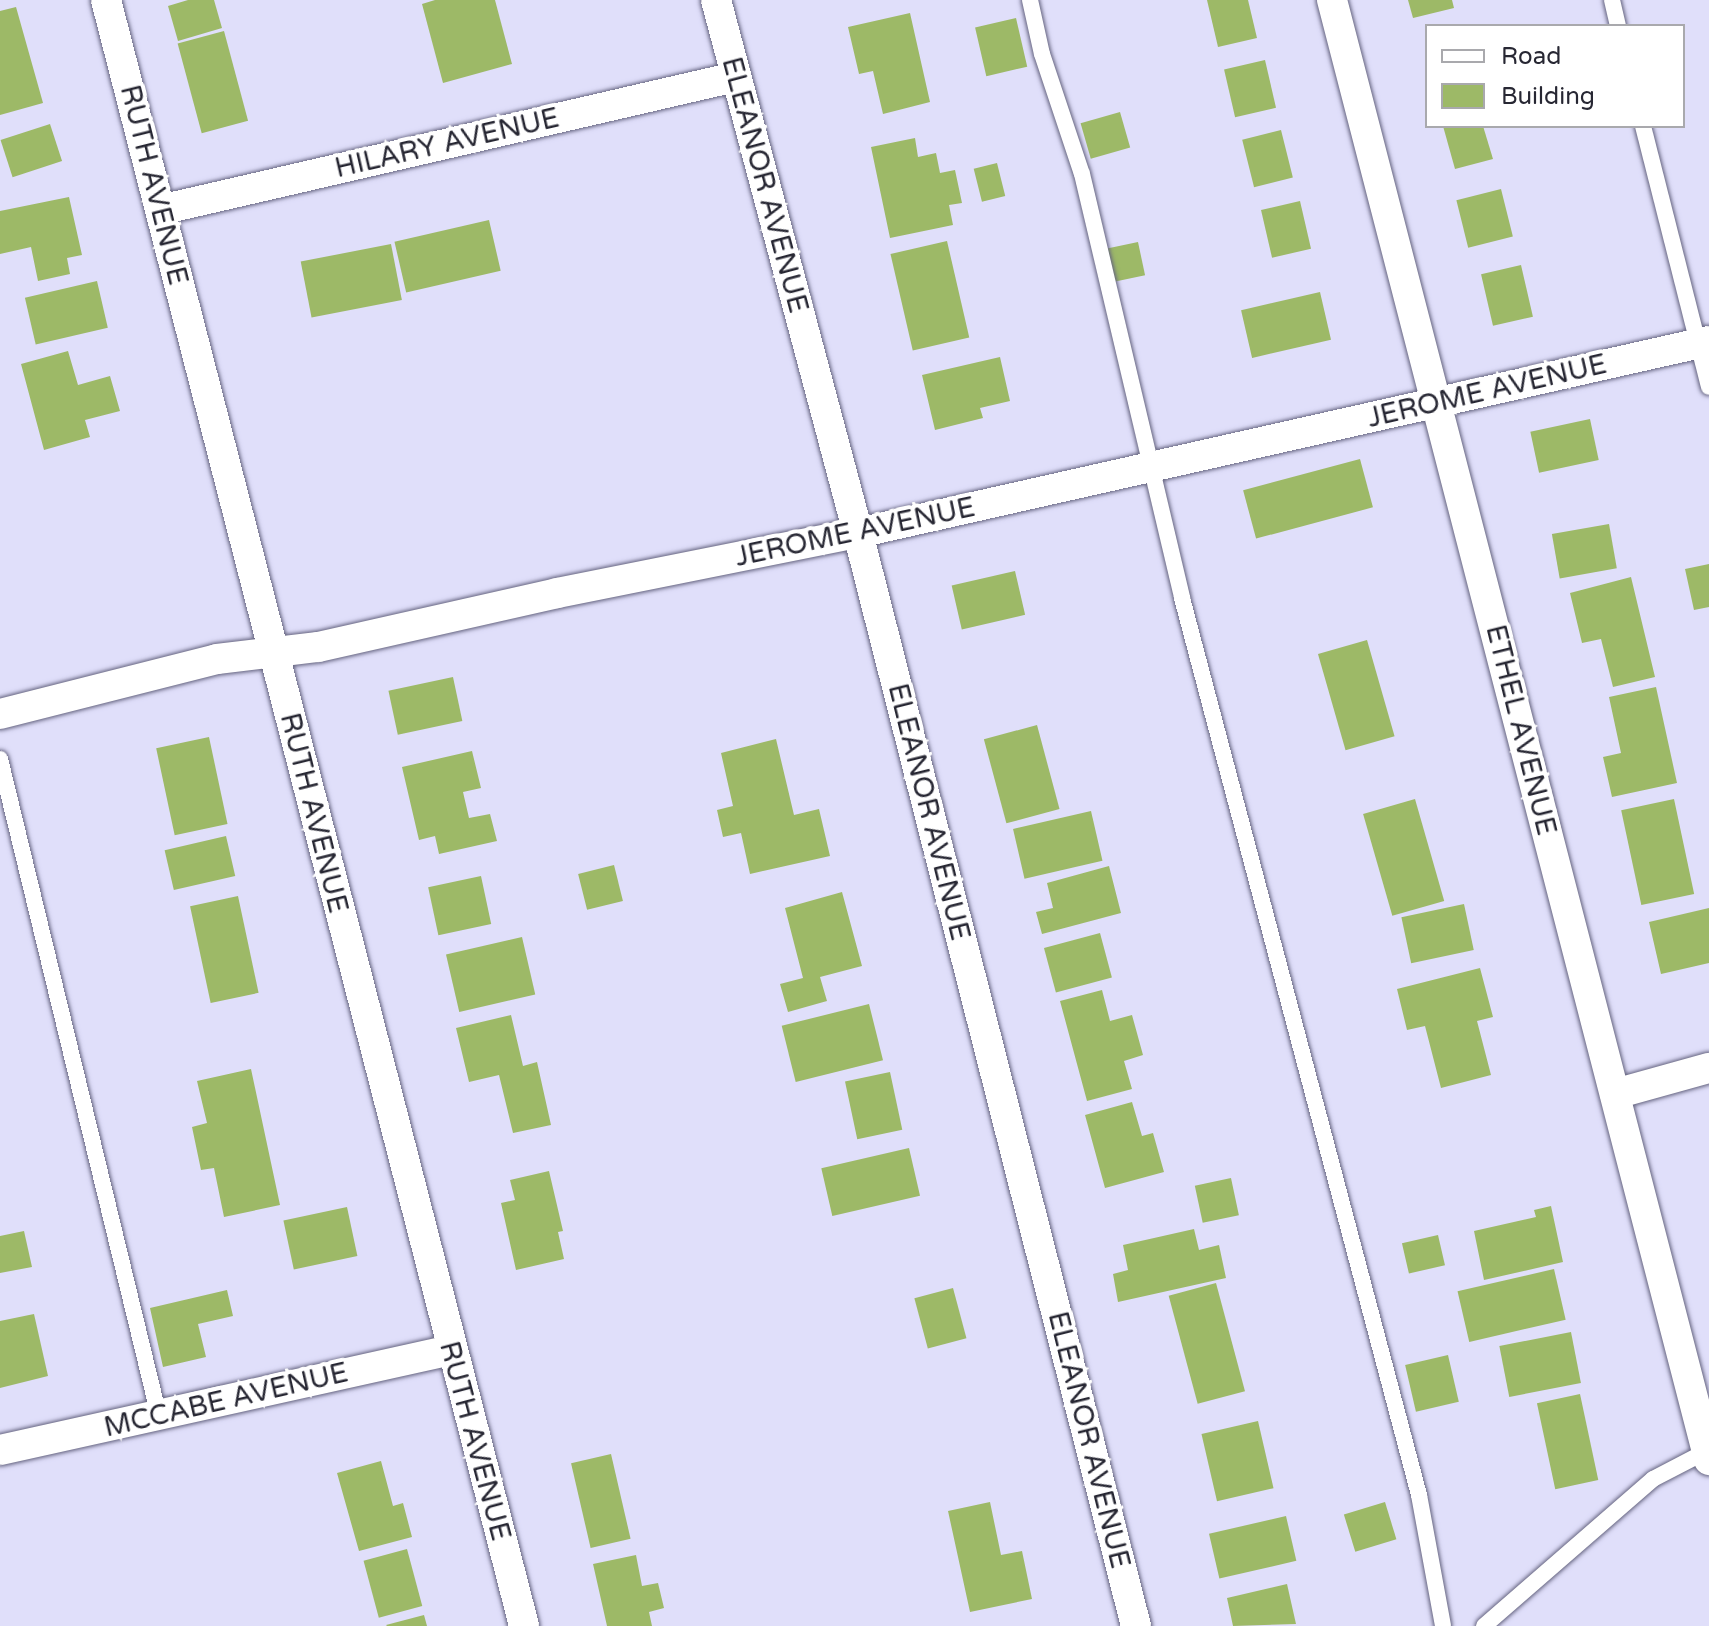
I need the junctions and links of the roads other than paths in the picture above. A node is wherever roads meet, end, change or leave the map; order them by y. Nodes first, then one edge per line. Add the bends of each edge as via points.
1 (106, 0) edge
2 (716, 0) edge
3 (1030, 0) edge
4 (1332, 0) edge
5 (1612, 0) edge
6 (1618, 24) edge
7 (735, 77) junction
8 (1644, 128) edge
9 (160, 210) junction
10 (1704, 343) edge
11 (1709, 387) edge
12 (1436, 402) junction
13 (1150, 467) junction
14 (858, 533) junction
15 (273, 652) junction
16 (0, 714) edge
17 (0, 759) edge
18 (1709, 1068) edge
19 (1615, 1094) junction
20 (451, 1350) junction
21 (159, 1416) junction
22 (0, 1450) edge
23 (1708, 1456) edge
24 (524, 1626) edge
25 (1136, 1626) edge
26 (1443, 1626) edge
27 (1484, 1626) edge

1 - 9 street, RUTH AVENUE
2 - 7 street, ELEANOR AVENUE
3 - 13 lane via 1082,174
4 - 12 street, ETHEL AVENUE
5 - 6 lane
7 - 9 street, HILARY AVENUE
7 - 14 street, ELEANOR AVENUE
8 - 10 lane
9 - 15 street, RUTH AVENUE
10 - 11 lane
10 - 12 street, JEROME AVENUE
12 - 13 street, JEROME AVENUE
12 - 19 street, ETHEL AVENUE
13 - 14 street, JEROME AVENUE
13 - 26 lane via 1419,1495
14 - 15 street, JEROME AVENUE via 318,647
14 - 25 street, ELEANOR AVENUE
15 - 16 street, JEROME AVENUE via 217,659
15 - 20 street, RUTH AVENUE
17 - 21 lane
18 - 19 street
19 - 23 street, ETHEL AVENUE
20 - 21 street, MCCABE AVENUE
20 - 24 street, RUTH AVENUE
21 - 22 street, MCCABE AVENUE
23 - 27 lane via 1653,1479

